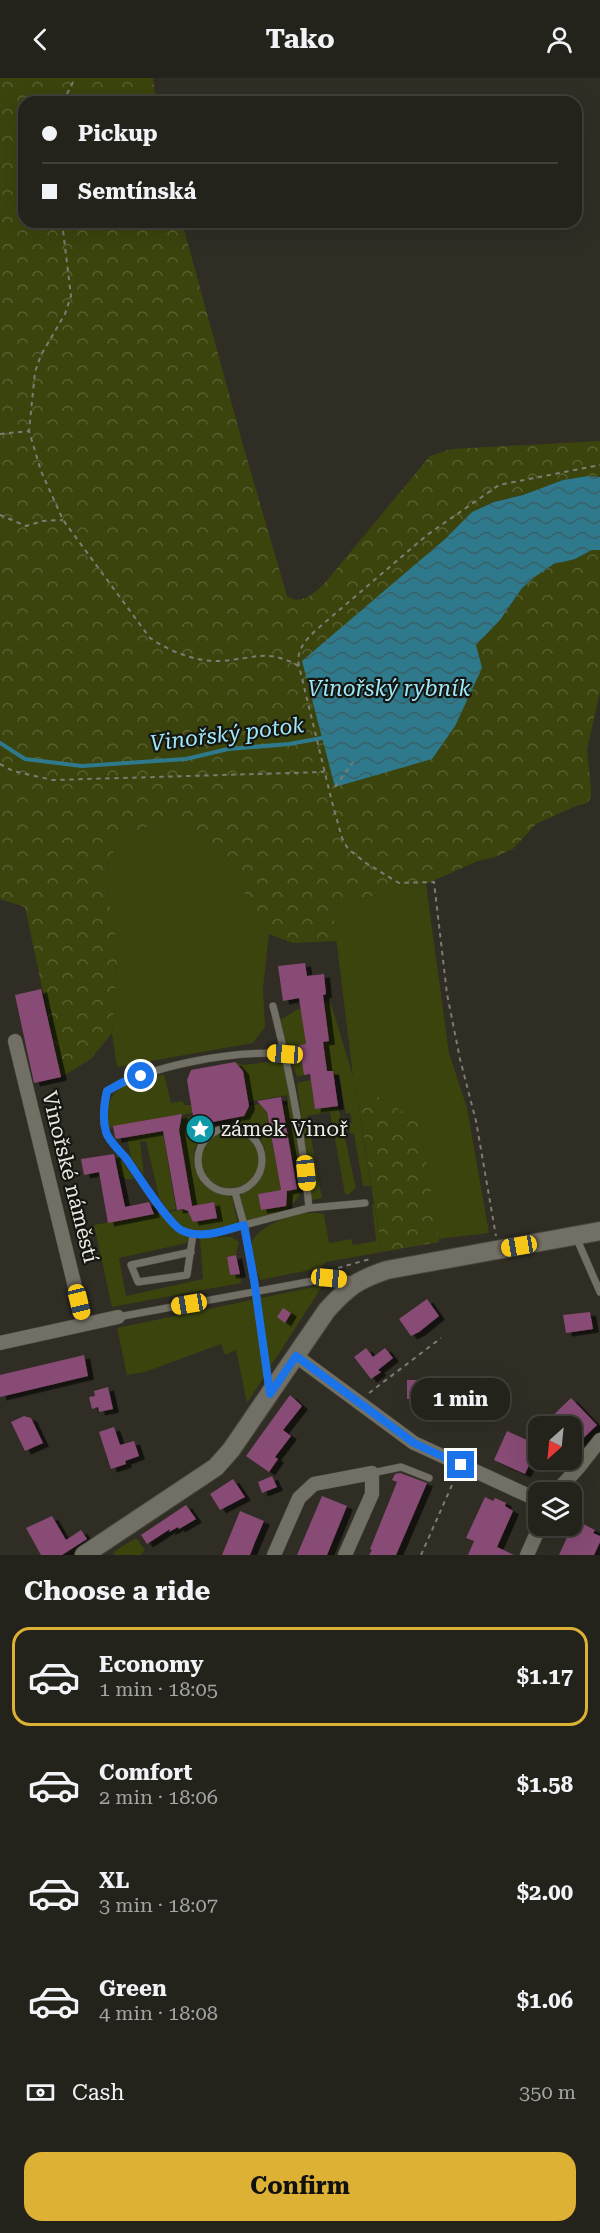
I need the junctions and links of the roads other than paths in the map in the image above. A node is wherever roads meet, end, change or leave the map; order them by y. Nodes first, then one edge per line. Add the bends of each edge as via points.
1 (273, 1006) dead end
2 (15, 1041) dead end
3 (285, 1054) junction
4 (234, 1192) junction
5 (365, 1203) dead end
6 (309, 1208) junction
7 (244, 1225) junction
8 (600, 1231) edge
9 (193, 1234) junction
10 (575, 1236) junction
11 (191, 1252) junction
12 (360, 1281) junction
13 (255, 1292) junction
14 (600, 1292) edge
15 (118, 1317) joint
16 (84, 1324) junction
17 (0, 1343) edge
18 (296, 1356) junction
19 (270, 1394) junction
20 (600, 1440) edge
21 (372, 1473) junction
22 (429, 1479) dead end
23 (565, 1482) edge
24 (528, 1495) edge
25 (536, 1536) edge
26 (84, 1555) edge
27 (274, 1555) edge
28 (345, 1555) edge
29 (527, 1555) edge

1 - 3 lane
2 - 16 street, Vinořské náměstí
3 - 6 lane via 304,1155
3 - 9 lane via 262,1052 177,1065 107,1091 103,1106 106,1133 169,1220
4 - 4 lane via 244,1189 259,1175 262,1155 253,1137 244,1131 223,1128 205,1139 197,1160 199,1171 213,1188
4 - 7 lane
5 - 6 lane
6 - 7 lane
7 - 9 lane via 211,1234
7 - 13 lane
8 - 10 main road
9 - 11 lane
10 - 12 main road via 387,1270
10 - 14 lane
11 - 11 lane via 187,1275 138,1282 131,1265
12 - 13 lane via 329,1278
12 - 18 main road via 346,1289 327,1310
13 - 15 lane
13 - 19 lane
15 - 16 street
16 - 17 street
18 - 19 main road
18 - 24 street via 414,1443
19 - 26 main road via 216,1467
20 - 23 street
21 - 22 lane via 401,1467
21 - 27 street via 314,1484 298,1498
21 - 28 street via 372,1494
25 - 29 street

